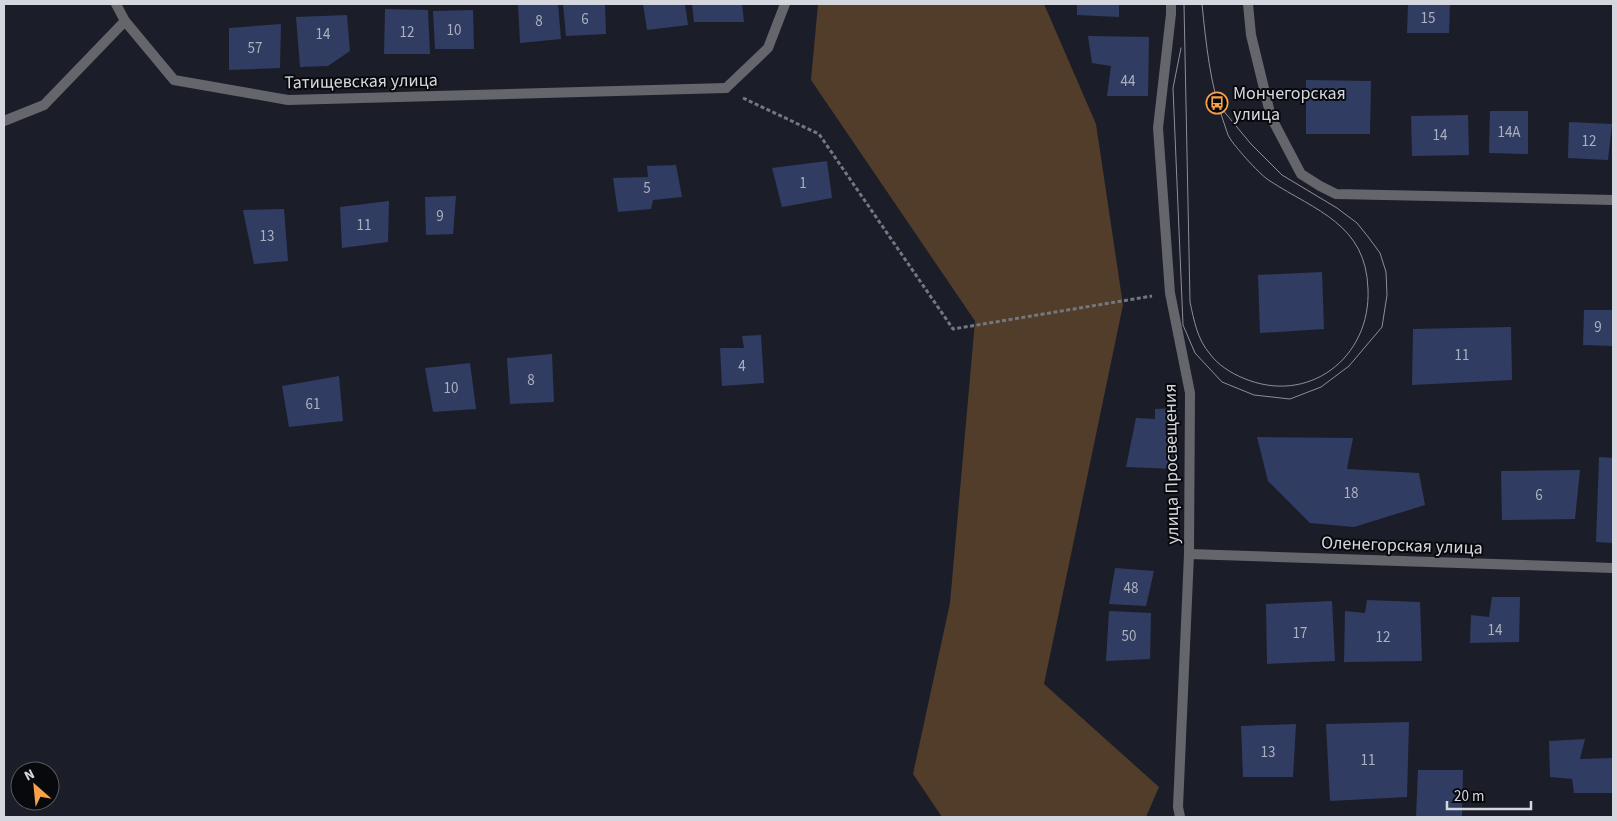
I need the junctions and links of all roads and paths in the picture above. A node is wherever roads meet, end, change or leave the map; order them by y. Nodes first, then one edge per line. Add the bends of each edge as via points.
1 (116, 4) edge
2 (785, 4) edge
3 (1171, 4) edge
4 (1248, 4) edge
5 (125, 21) junction
6 (726, 88) junction
7 (4, 121) edge
8 (1613, 200) edge
9 (1170, 292) junction
10 (1189, 554) junction
11 (1613, 568) edge
12 (1179, 812) edge

1 - 5 street, Татищевская улица
2 - 6 street via 768,48
3 - 9 street, улица Просвещения via 1158,128
4 - 8 street via 1251,36 1271,117 1301,174 1320,186 1336,194
5 - 6 street, Татищевская улица via 174,80 288,100
5 - 7 street via 44,105
6 - 9 path via 819,134 953,329
9 - 10 street, улица Просвещения via 1190,394
10 - 11 street, Оленегорская улица
10 - 12 street, улица Просвещения

